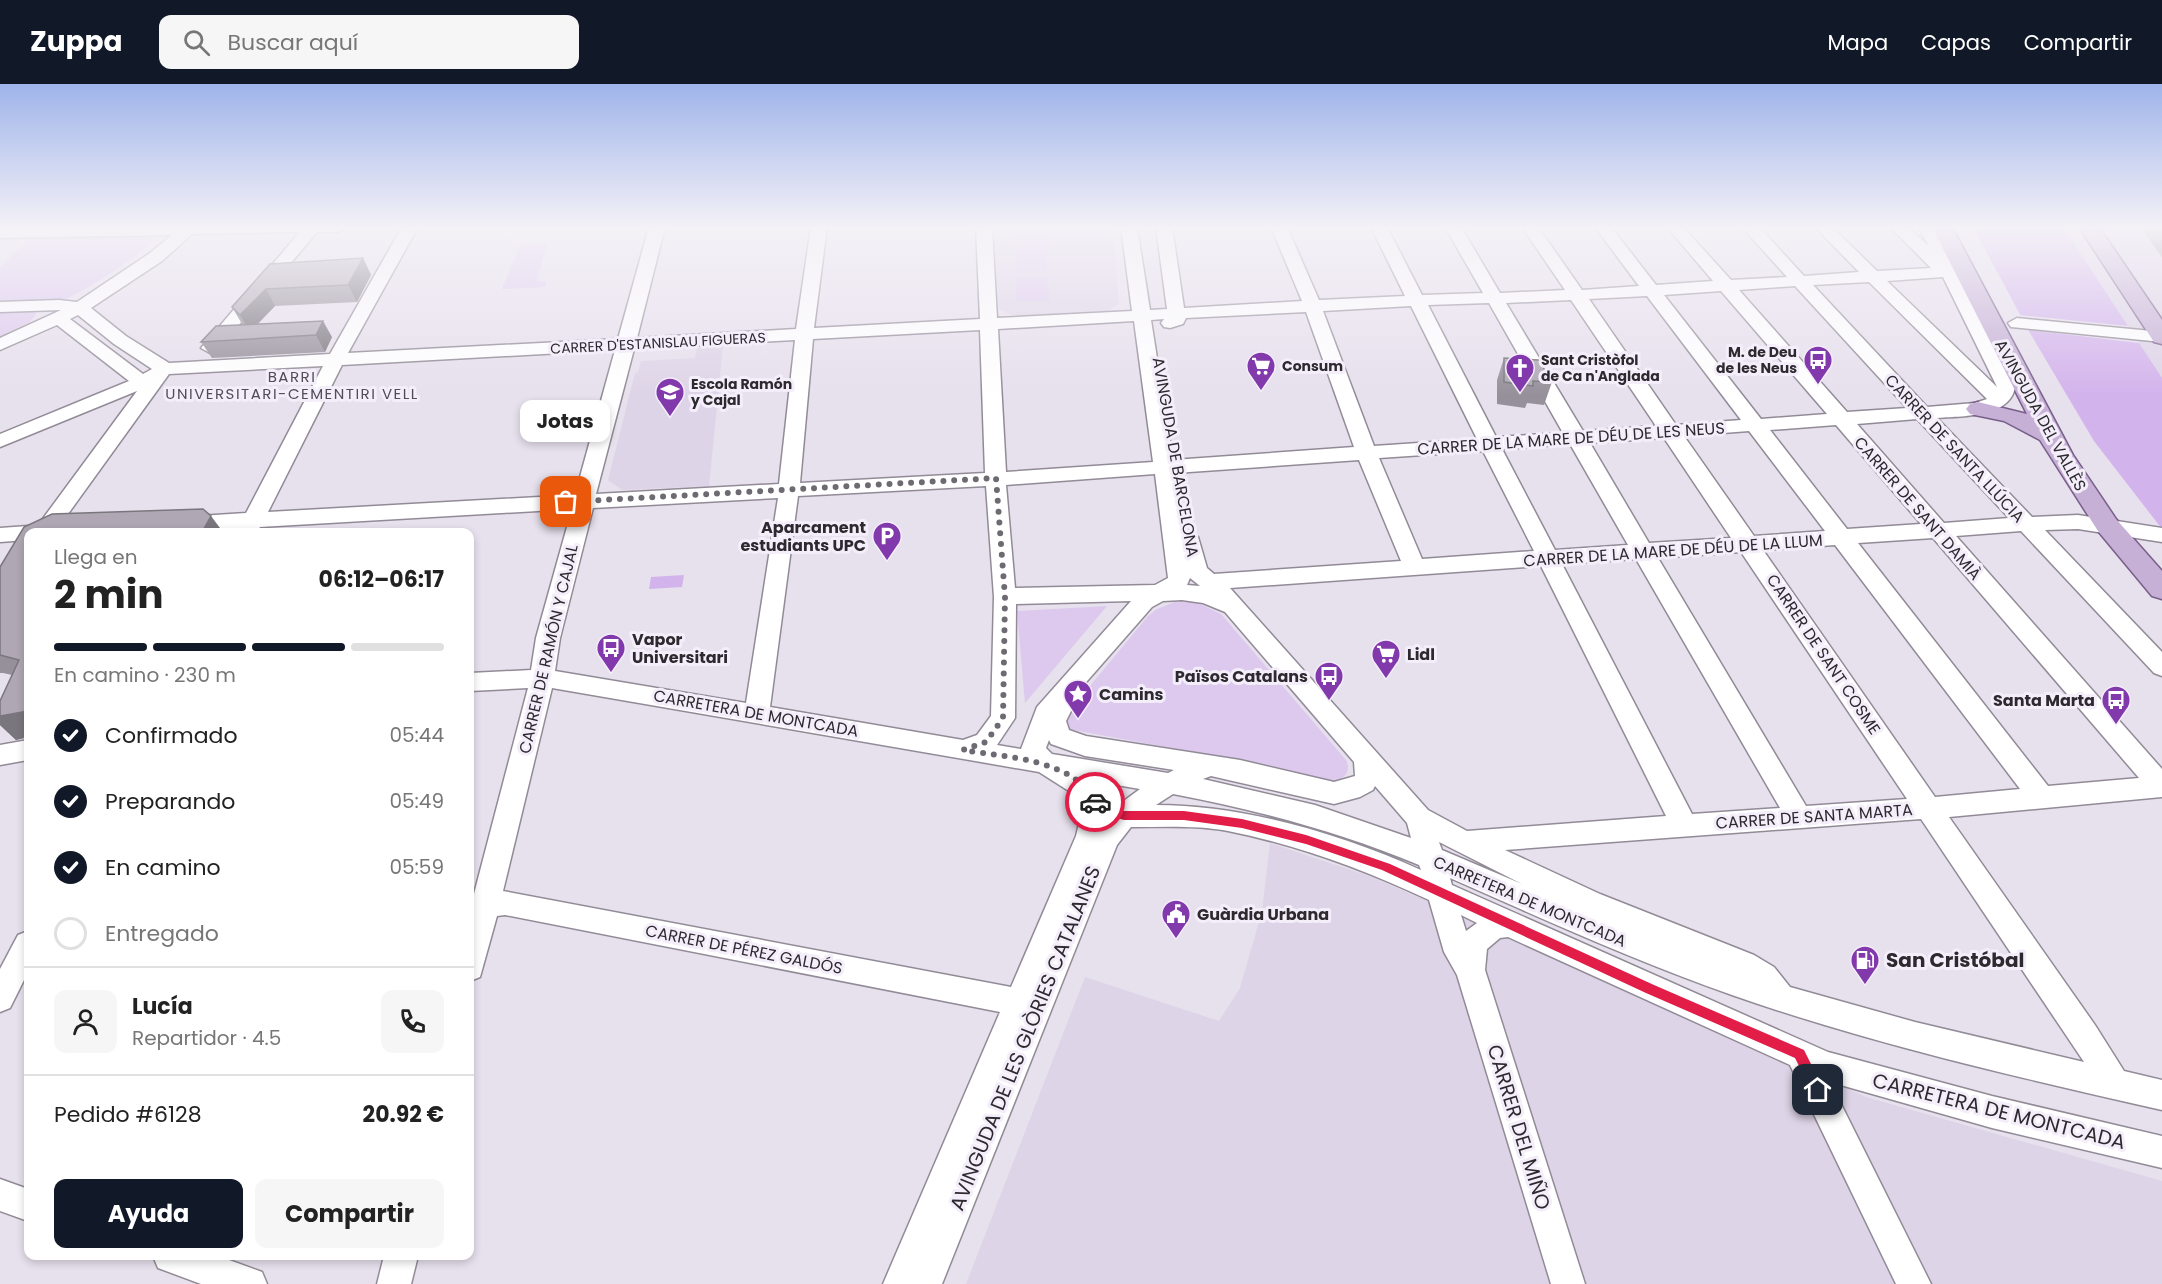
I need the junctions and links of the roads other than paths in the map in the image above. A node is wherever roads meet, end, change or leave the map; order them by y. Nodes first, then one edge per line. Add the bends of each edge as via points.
1 (117, 283) edge
2 (265, 283) edge
3 (379, 283) edge
4 (642, 283) edge
5 (811, 283) edge
6 (987, 283) edge
7 (1141, 283) edge
8 (1145, 283) edge
9 (1172, 283) edge
10 (1303, 283) edge
11 (1407, 283) edge
12 (1485, 283) edge
13 (1569, 283) edge
14 (1647, 283) edge
15 (1722, 283) edge
16 (1782, 283) edge
17 (1802, 283) edge
18 (1878, 283) edge
19 (1968, 283) edge
20 (1974, 283) edge
21 (1980, 283) edge
22 (2119, 283) edge
23 (1725, 286) junction
24 (1652, 290) junction
25 (1577, 295) junction
26 (1494, 299) junction
27 (1416, 302) junction
28 (1313, 306) junction
29 (0, 307) edge
30 (80, 308) junction
31 (1176, 314) junction
32 (58, 318) junction
33 (1149, 320) junction
34 (989, 324) junction
35 (1998, 324) junction
36 (804, 335) junction
37 (2148, 337) edge
38 (626, 344) junction
39 (0, 345) edge
40 (335, 361) junction
41 (175, 369) junction
42 (142, 382) junction
43 (99, 400) junction
44 (1988, 404) junction
45 (135, 405) junction
46 (1921, 412) junction
47 (1841, 418) junction
48 (1755, 425) junction
49 (1670, 432) junction
50 (2049, 434) junction
51 (1578, 438) junction
52 (0, 441) edge
53 (1490, 444) junction
54 (1366, 452) junction
55 (2090, 465) junction
56 (1171, 468) junction
57 (996, 478) junction
58 (789, 490) junction
59 (584, 501) junction
60 (2025, 524) junction
61 (162, 525) edge
62 (2107, 525) junction
63 (250, 526) edge
64 (46, 528) edge
65 (1939, 532) junction
66 (24, 533) edge
67 (0, 535) edge
68 (1842, 538) junction
69 (2145, 538) edge
70 (1749, 545) junction
71 (1644, 553) junction
72 (1547, 559) junction
73 (1414, 566) junction
74 (2162, 566) edge
75 (1210, 582) junction
76 (2162, 589) edge
77 (1155, 593) junction
78 (1005, 597) junction
79 (2162, 601) edge
80 (1234, 608) junction
81 (2162, 667) edge
82 (1078, 677) junction
83 (542, 678) junction
84 (474, 682) edge
85 (757, 713) junction
86 (963, 750) junction
87 (24, 751) edge
88 (0, 755) edge
89 (1042, 762) junction
90 (1367, 762) junction
91 (1207, 766) junction
92 (1129, 776) junction
93 (1168, 783) junction
94 (2162, 787) edge
95 (2041, 797) junction
96 (1096, 805) junction
97 (1929, 808) junction
98 (1131, 809) junction
99 (1798, 816) junction
100 (1276, 818) junction
101 (1419, 818) junction
102 (1684, 825) junction
103 (1465, 842) junction
104 (1430, 858) junction
105 (1439, 891) junction
106 (477, 906) edge
107 (1510, 924) junction
108 (474, 933) edge
109 (24, 954) edge
110 (1470, 970) junction
111 (0, 998) edge
112 (1781, 999) junction
113 (1019, 1002) junction
114 (1800, 1054) junction
115 (2114, 1084) junction
116 (2162, 1095) edge
117 (2162, 1152) edge
118 (0, 1195) edge
119 (24, 1204) edge
120 (181, 1260) edge
121 (400, 1260) edge
122 (250, 1284) edge
123 (394, 1284) edge
124 (900, 1284) edge
125 (925, 1284) edge
126 (1568, 1284) edge
127 (1914, 1284) edge

1 - 30 street
2 - 41 street via 195,363
3 - 40 street
4 - 38 street, CARRER DE RAMÓN Y CAJAL
5 - 36 street
6 - 34 street
7 - 33 street, AVINGUDA DE BARCELONA
8 - 33 street, AVINGUDA DE BARCELONA
9 - 31 street
10 - 28 street
11 - 27 street
12 - 26 street
13 - 25 street, CARRER DE SANT COSME
14 - 24 street
15 - 23 street, CARRER DE SANT DAMIÀ
16 - 23 street, CARRER D'ESTANISLAU FIGUERAS
17 - 46 street, CARRER DE SANTA LLÚCIA
18 - 44 street
19 - 35 street, AVINGUDA DEL VALLÈS
20 - 35 main road, AVINGUDA DEL VALLÈS
21 - 35 main road, AVINGUDA DEL VALLÈS
22 - 37 main road
23 - 24 street, CARRER D'ESTANISLAU FIGUERAS
23 - 47 street, CARRER DE SANT DAMIÀ
24 - 25 street, CARRER D'ESTANISLAU FIGUERAS
24 - 48 street
25 - 26 street, CARRER D'ESTANISLAU FIGUERAS
25 - 49 street, CARRER DE SANT COSME
26 - 27 street, CARRER D'ESTANISLAU FIGUERAS
26 - 51 street
27 - 28 street, CARRER D'ESTANISLAU FIGUERAS
27 - 53 street
28 - 31 street, CARRER D'ESTANISLAU FIGUERAS
28 - 54 street
29 - 30 street
30 - 32 street
30 - 41 street via 120,340
31 - 33 street, CARRER D'ESTANISLAU FIGUERAS
32 - 39 street
32 - 42 street
33 - 34 street, CARRER D'ESTANISLAU FIGUERAS
33 - 56 street, AVINGUDA DE BARCELONA
34 - 36 street, CARRER D'ESTANISLAU FIGUERAS
34 - 57 street
35 - 37 street
35 - 44 street, AVINGUDA DEL VALLÈS via 2006,387 2005,393
35 - 50 main road, AVINGUDA DEL VALLÈS
35 - 55 main road, AVINGUDA DEL VALLÈS
36 - 38 street, CARRER D'ESTANISLAU FIGUERAS
36 - 58 street
38 - 40 street, CARRER D'ESTANISLAU FIGUERAS
38 - 59 street, CARRER DE RAMÓN Y CAJAL
40 - 41 street, CARRER D'ESTANISLAU FIGUERAS
40 - 63 street
41 - 42 street
41 - 45 street
42 - 43 street
43 - 45 street
43 - 52 street
44 - 46 street, CARRER DE LA MARE DE DÉU DE LES NEUS
44 - 50 main road
45 - 64 street
46 - 47 street, CARRER DE LA MARE DE DÉU DE LES NEUS
46 - 60 street, CARRER DE SANTA LLÚCIA
47 - 48 street, CARRER DE LA MARE DE DÉU DE LES NEUS
47 - 65 street, CARRER DE SANT DAMIÀ
48 - 49 street, CARRER DE LA MARE DE DÉU DE LES NEUS
48 - 68 street
49 - 51 street, CARRER DE LA MARE DE DÉU DE LES NEUS
49 - 70 street, CARRER DE SANT COSME
50 - 55 main road
50 - 62 main road, AVINGUDA DEL VALLÈS
51 - 53 street, CARRER DE LA MARE DE DÉU DE LES NEUS
51 - 71 street
53 - 54 street, CARRER DE LA MARE DE DÉU DE LES NEUS
53 - 72 street
54 - 56 street, CARRER DE LA MARE DE DÉU DE LES NEUS
54 - 73 street
55 - 69 main road, AVINGUDA DEL VALLÈS
56 - 57 street, CARRER DE LA MARE DE DÉU DE LES NEUS
56 - 75 street, AVINGUDA DE BARCELONA via 1195,568
56 - 77 street, AVINGUDA DE BARCELONA via 1181,571 1177,583
57 - 58 street, CARRER DE LA MARE DE DÉU DE LES NEUS
57 - 78 street
58 - 59 street, CARRER DE LA MARE DE DÉU DE LES NEUS
58 - 85 street
59 - 63 street, CARRER DE LA MARE DE DÉU DE LES NEUS
59 - 83 street, CARRER DE RAMÓN Y CAJAL via 548,638
60 - 62 street, CARRER DE LA MARE DE DÉU DE LA LLUM
60 - 65 street, CARRER DE LA MARE DE DÉU DE LA LLUM
60 - 81 street, CARRER DE SANTA LLÚCIA
61 - 63 street, CARRER DE LA MARE DE DÉU DE LES NEUS
62 - 69 main road, AVINGUDA DEL VALLÈS
65 - 68 street, CARRER DE LA MARE DE DÉU DE LA LLUM
65 - 94 street, CARRER DE SANT DAMIÀ
66 - 67 street
68 - 70 street, CARRER DE LA MARE DE DÉU DE LA LLUM
68 - 95 street
69 - 74 main road, AVINGUDA DEL VALLÈS
69 - 76 main road, AVINGUDA DEL VALLÈS
69 - 79 main road
70 - 71 street, CARRER DE LA MARE DE DÉU DE LA LLUM
70 - 97 street, CARRER DE SANT COSME
71 - 72 street, CARRER DE LA MARE DE DÉU DE LA LLUM
71 - 99 street
72 - 73 street, CARRER DE LA MARE DE DÉU DE LA LLUM
72 - 102 street
73 - 75 street, CARRER DE LA MARE DE DÉU DE LA LLUM
75 - 80 street, AVINGUDA DE BARCELONA
77 - 78 street via 1097,591
77 - 80 street via 1198,593
77 - 82 street, AVINGUDA DE BARCELONA via 1136,609
78 - 86 street via 1003,718 986,742
80 - 90 street, AVINGUDA DE BARCELONA
82 - 89 street, AVINGUDA DE BARCELONA via 1046,714 1038,731 1033,748
82 - 91 street via 1054,721 1060,737 1085,746
83 - 84 street, CARRETERA DE MONTCADA
83 - 85 street, CARRETERA DE MONTCADA
83 - 106 street, CARRER DE RAMÓN Y CAJAL
85 - 86 street, CARRETERA DE MONTCADA
86 - 89 street, CARRETERA DE MONTCADA
87 - 88 street
89 - 92 street, CARRETERA DE MONTCADA
89 - 96 street, CARRETERA DE MONTCADA via 1081,783
90 - 91 street via 1364,783 1334,793
90 - 101 street, AVINGUDA DE BARCELONA
91 - 93 street, AVINGUDA DE LES GLÒRIES CATALANES
92 - 93 street, CARRETERA DE MONTCADA
92 - 98 street via 1139,787
93 - 98 street, AVINGUDA DE LES GLÒRIES CATALANES
93 - 100 street, CARRETERA DE MONTCADA
94 - 95 street, CARRER DE SANTA MARTA
95 - 97 street, CARRER DE SANTA MARTA
96 - 98 street, CARRETERA DE MONTCADA
96 - 113 street, AVINGUDA DE LES GLÒRIES CATALANES via 1089,836
97 - 99 street, CARRER DE SANTA MARTA
97 - 115 street, CARRER DE SANT COSME
98 - 100 street, CARRETERA DE MONTCADA via 1205,817
98 - 125 street, AVINGUDA DE LES GLÒRIES CATALANES via 1110,833 1095,866
99 - 102 street, CARRER DE SANTA MARTA
100 - 104 street, CARRETERA DE MONTCADA via 1362,831
100 - 105 street, CARRETERA DE MONTCADA
101 - 103 street, CARRETERA DE MONTCADA
101 - 104 street, AVINGUDA DE BARCELONA
102 - 103 street, CARRER DE SANTA MARTA
103 - 112 street, CARRETERA DE MONTCADA via 1590,903 1744,964 1764,976
104 - 105 street, CARRER DEL MIÑO
104 - 112 street, CARRETERA DE MONTCADA via 1646,950
105 - 107 street, CARRETERA DE MONTCADA
105 - 110 street, CARRER DEL MIÑO via 1458,952
106 - 108 street, CARRER DE RAMÓN Y CAJAL
106 - 113 street, CARRER DE PÉREZ GALDÓS via 505,903
107 - 110 street, CARRER DEL MIÑO via 1493,927 1473,943
107 - 114 street, CARRETERA DE MONTCADA
109 - 111 street
110 - 126 street, CARRER DEL MIÑO
112 - 115 street, CARRETERA DE MONTCADA
113 - 124 street, AVINGUDA DE LES GLÒRIES CATALANES
114 - 117 street, CARRETERA DE MONTCADA via 1826,1066 1992,1112
114 - 127 street
115 - 116 street, CARRETERA DE MONTCADA
118 - 119 street
120 - 122 street
121 - 123 street

